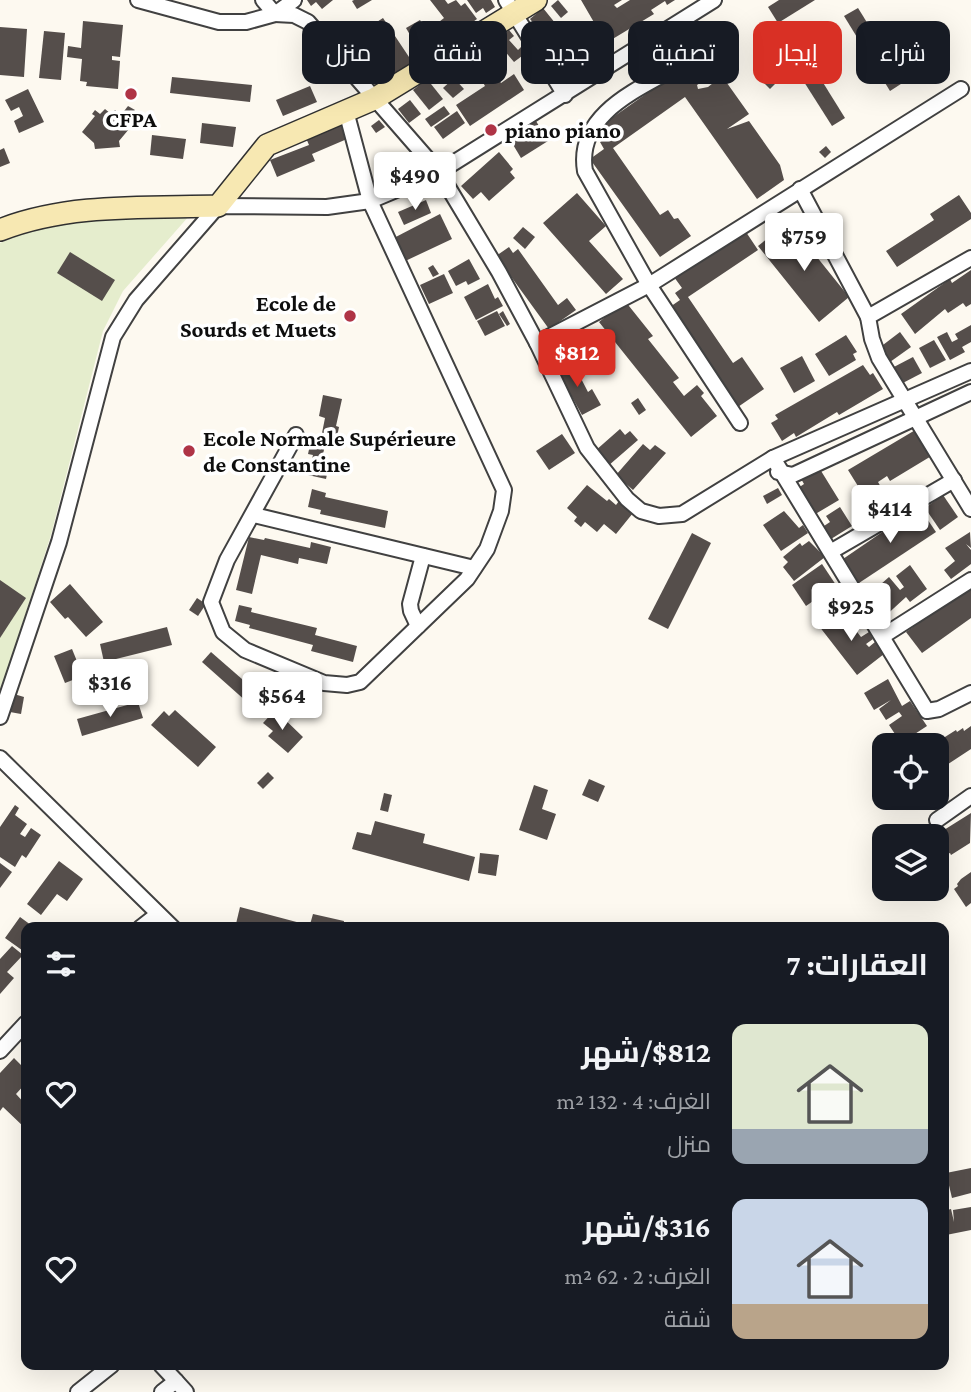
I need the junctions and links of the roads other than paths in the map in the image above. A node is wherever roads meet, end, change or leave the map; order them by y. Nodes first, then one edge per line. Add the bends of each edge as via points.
1 (138, 0) edge
2 (263, 0) edge
3 (294, 0) edge
4 (536, 0) edge
5 (714, 0) edge
6 (692, 6) edge
7 (510, 7) edge
8 (275, 14) junction
9 (646, 84) edge
10 (961, 89) dead end
11 (565, 94) junction
12 (374, 99) junction
13 (346, 111) junction
14 (439, 172) junction
15 (800, 189) junction
16 (370, 201) junction
17 (218, 206) junction
18 (0, 230) edge
19 (971, 258) edge
20 (649, 285) junction
21 (868, 317) junction
22 (537, 343) junction
23 (971, 371) edge
24 (971, 392) edge
25 (905, 400) junction
26 (916, 416) junction
27 (740, 423) dead end
28 (296, 435) dead end
29 (767, 462) junction
30 (783, 473) junction
31 (954, 480) junction
32 (971, 509) edge
33 (254, 515) junction
34 (832, 551) junction
35 (423, 556) junction
36 (474, 568) junction
37 (971, 580) edge
38 (418, 626) junction
39 (883, 636) junction
40 (971, 693) edge
41 (0, 717) edge
42 (0, 758) edge
43 (971, 796) edge
44 (937, 820) dead end
45 (159, 914) junction
46 (148, 922) edge
47 (167, 922) edge
48 (21, 1028) edge
49 (0, 1051) edge
50 (106, 1370) edge
51 (166, 1370) edge
52 (181, 1386) edge
53 (78, 1392) edge
54 (162, 1392) edge

1 - 8 street via 219,22 246,22
2 - 8 street
3 - 8 street
4 - 7 main road
5 - 6 street
6 - 11 street
7 - 11 street
7 - 12 main road
8 - 12 street via 294,15 308,22
9 - 20 street via 623,97 592,127 583,156 585,171
10 - 15 street
11 - 14 street
12 - 13 main road
12 - 14 street
13 - 16 street
13 - 17 main road via 267,145
14 - 16 street
14 - 22 street
15 - 20 street
15 - 21 street
16 - 17 street via 327,207
16 - 36 street via 504,490 487,549
17 - 18 main road via 103,209 36,218
17 - 41 street via 136,299 113,337 59,542
19 - 21 street
20 - 22 street
20 - 27 street
21 - 25 street via 879,358
22 - 29 street via 587,448 641,511 659,516 682,514
23 - 25 street
24 - 26 street
25 - 26 street
25 - 29 street
26 - 30 street via 793,475
26 - 31 street
28 - 33 street
29 - 30 street
30 - 34 street
31 - 32 street
31 - 34 street
33 - 35 street
33 - 38 street via 227,560 211,602 223,632 245,650 324,682 347,685 360,682
34 - 39 street
35 - 36 street
35 - 38 street via 410,604
36 - 38 street
37 - 39 street
39 - 40 street via 927,710 932,712
42 - 45 street
43 - 44 street
45 - 46 street
45 - 47 street
48 - 49 street
50 - 53 street
51 - 52 street
52 - 54 street

